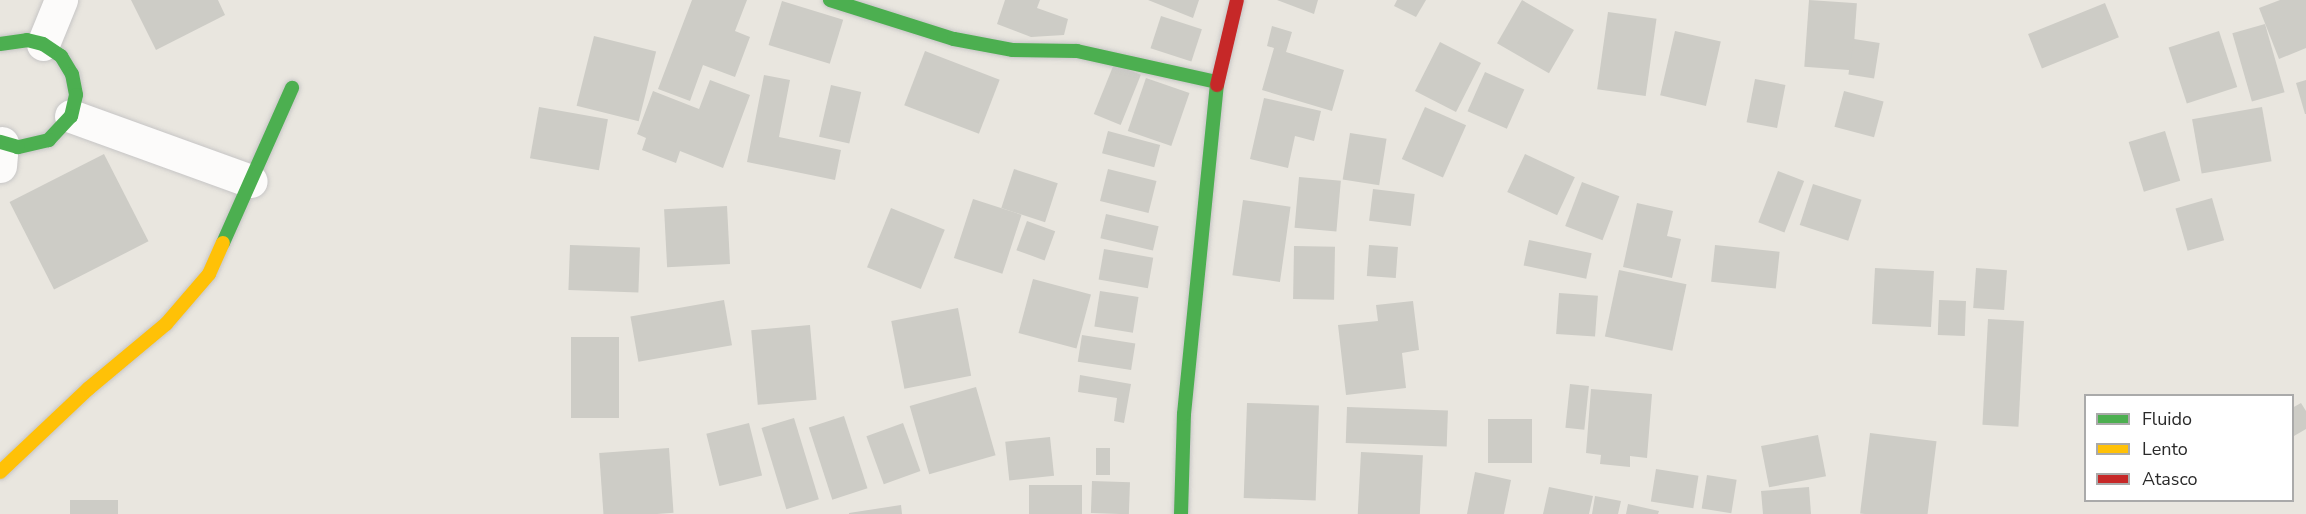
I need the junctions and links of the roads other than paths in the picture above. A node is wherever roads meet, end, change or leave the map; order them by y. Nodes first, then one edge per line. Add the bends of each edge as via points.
1 (61, 0) edge
2 (830, 0) edge
3 (1237, 0) edge
4 (0, 44) edge
5 (43, 44) junction
6 (1217, 82) junction
7 (292, 88) dead end
8 (71, 116) junction
9 (1, 151) edge
10 (251, 181) junction
11 (0, 471) edge
12 (1180, 514) edge

1 - 5 street
2 - 6 street via 954,39 1012,50 1077,51
3 - 6 street
4 - 5 street via 27,40
5 - 8 street via 61,56 72,74 76,95
6 - 12 street via 1184,414
7 - 10 street
8 - 9 street via 49,140
8 - 10 street
10 - 11 street via 209,274 166,324 88,389

